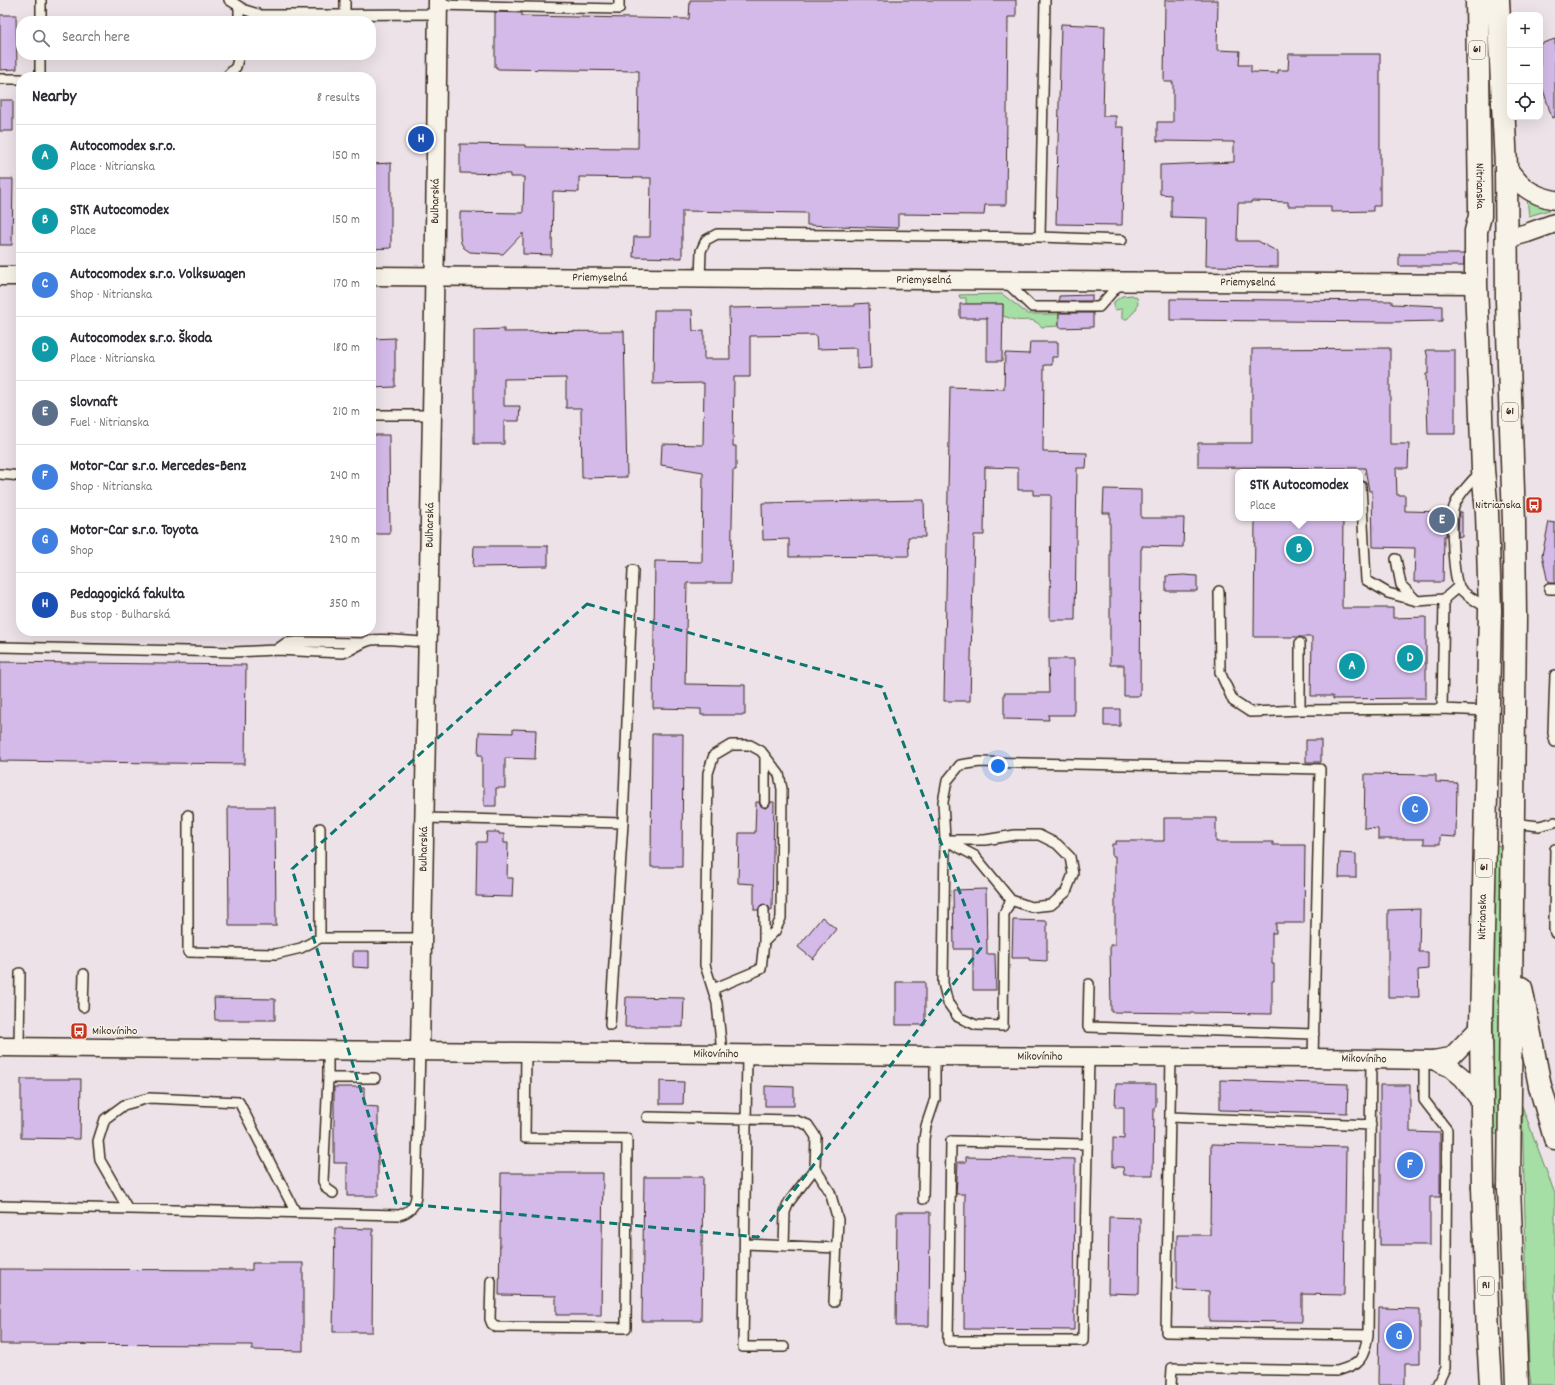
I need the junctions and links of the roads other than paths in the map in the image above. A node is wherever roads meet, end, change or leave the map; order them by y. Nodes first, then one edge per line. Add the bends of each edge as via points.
1 (41, 0) edge
2 (229, 0) edge
3 (345, 0) edge
4 (619, 0) edge
5 (1045, 0) edge
6 (1477, 0) edge
7 (1498, 0) edge
8 (239, 6) junction
9 (438, 7) edge
10 (345, 14) junction
11 (41, 16) edge
12 (239, 16) edge
13 (40, 60) edge
14 (238, 60) edge
15 (40, 72) edge
16 (231, 72) edge
17 (0, 79) edge
18 (16, 79) edge
19 (1506, 166) junction
20 (1555, 200) edge
21 (1480, 216) junction
22 (1555, 223) edge
23 (1040, 237) junction
24 (1506, 239) junction
25 (1122, 240) dead end
26 (0, 276) edge
27 (16, 276) edge
28 (376, 276) edge
29 (434, 277) junction
30 (700, 279) junction
31 (1006, 282) junction
32 (1121, 282) junction
33 (1476, 284) junction
34 (1507, 300) junction
35 (376, 415) edge
36 (431, 415) junction
37 (0, 468) edge
38 (1483, 470) junction
39 (0, 474) edge
40 (16, 476) edge
41 (16, 476) edge
42 (1363, 521) edge
43 (1396, 559) dead end
44 (633, 570) dead end
45 (1459, 586) junction
46 (1219, 591) dead end
47 (1444, 599) junction
48 (1417, 601) junction
49 (1490, 610) junction
50 (427, 642) junction
51 (1300, 643) dead end
52 (0, 647) edge
53 (1555, 675) edge
54 (1300, 710) junction
55 (1442, 710) junction
56 (1488, 711) junction
57 (1555, 742) edge
58 (766, 756) junction
59 (765, 802) dead end
60 (188, 815) dead end
61 (424, 818) junction
62 (1555, 822) edge
63 (623, 823) junction
64 (1513, 824) junction
65 (320, 828) dead end
66 (945, 840) junction
67 (1555, 849) edge
68 (1011, 900) junction
69 (764, 910) dead end
70 (1555, 933) edge
71 (1512, 936) junction
72 (320, 938) junction
73 (422, 938) junction
74 (764, 942) junction
75 (20, 973) dead end
76 (84, 974) dead end
77 (1089, 984) dead end
78 (713, 989) junction
79 (83, 1007) dead end
80 (610, 1025) dead end
81 (1481, 1026) junction
82 (1314, 1034) junction
83 (0, 1047) edge
84 (19, 1047) junction
85 (328, 1050) junction
86 (420, 1050) junction
87 (526, 1051) junction
88 (722, 1053) junction
89 (747, 1053) junction
90 (935, 1056) junction
91 (1089, 1057) junction
92 (1172, 1057) junction
93 (1313, 1058) junction
94 (1372, 1059) junction
95 (1428, 1060) junction
96 (328, 1078) junction
97 (375, 1078) dead end
98 (1482, 1103) junction
99 (647, 1117) dead end
100 (1170, 1117) junction
101 (747, 1120) junction
102 (1371, 1125) junction
103 (1555, 1138) edge
104 (1088, 1144) junction
105 (815, 1168) junction
106 (1484, 1187) joint
107 (334, 1193) dead end
108 (923, 1199) dead end
109 (0, 1206) edge
110 (128, 1209) junction
111 (296, 1213) junction
112 (745, 1244) junction
113 (784, 1246) junction
114 (837, 1248) junction
115 (491, 1282) dead end
116 (834, 1302) dead end
117 (1368, 1335) junction
118 (784, 1347) dead end
119 (1172, 1385) edge
120 (1437, 1385) edge
121 (1491, 1385) edge
122 (1517, 1385) edge

1 - 11 lane
2 - 8 lane
3 - 10 lane
4 - 9 lane via 619,9
5 - 23 lane
6 - 21 main road, Nitrianska / 61
7 - 19 main road, 61
8 - 10 lane via 261,15
8 - 12 lane
9 - 10 lane
9 - 29 street, Bulharská
13 - 15 lane
14 - 16 lane
17 - 18 lane
19 - 20 street via 1518,183 1525,188 1543,198
19 - 24 main road, 61
21 - 24 main road via 1492,235 1497,239
21 - 33 main road, Nitrianska / 61 via 1476,231
22 - 24 street
23 - 25 lane
23 - 30 lane via 718,234 706,240 701,251
24 - 33 main road
24 - 34 main road, 61
26 - 27 street
28 - 29 street, Priemyselná
29 - 30 street, Priemyselná
29 - 36 street, Bulharská
30 - 31 street, Priemyselná
31 - 32 street, Priemyselná
31 - 32 lane via 1032,306 1091,307 1099,307
32 - 33 street, Priemyselná
33 - 34 main road via 1487,286
33 - 38 main road, Nitrianska / 61
34 - 64 main road, 61 via 1515,618
35 - 36 lane
36 - 50 street, Bulharská
37 - 40 lane
38 - 45 lane via 1466,486 1453,510 1453,555
38 - 49 main road, Nitrianska / 61
39 - 41 lane
42 - 48 lane via 1366,580 1388,593
43 - 48 lane via 1401,585
44 - 63 lane
45 - 47 lane
45 - 49 lane
46 - 54 lane via 1220,672 1233,701 1250,712
47 - 48 lane
47 - 55 lane
49 - 56 main road, Nitrianska / 61
50 - 52 lane via 372,640 343,653
50 - 61 street, Bulharská
51 - 54 lane
53 - 57 lane
54 - 55 lane
55 - 56 lane
56 - 81 main road, Nitrianska / 61
58 - 59 lane
58 - 74 lane via 779,774 782,789 781,918 775,931
58 - 78 lane via 750,745 731,745 714,756 708,773 706,965
60 - 72 lane via 188,952 276,954 300,948
61 - 63 lane
61 - 73 street, Bulharská
62 - 64 lane via 1539,826
63 - 80 lane
64 - 71 main road, 61
65 - 72 lane
66 - 68 lane via 975,856
66 - 68 lane via 985,840 1014,834 1039,835 1058,844 1070,857 1073,874 1066,892 1051,905 1031,908
66 - 68 lane via 944,983 948,1003 958,1017 976,1025 1003,1026 1004,914
66 - 82 lane via 943,802 947,781 960,765 980,762 1320,769
67 - 70 lane
69 - 74 lane
71 - 103 main road via 1540,1086
71 - 122 main road, 61 via 1509,1188
72 - 73 lane
73 - 86 street, Bulharská
74 - 78 lane via 761,969
75 - 84 lane
76 - 79 lane
77 - 82 lane via 1088,1027
78 - 88 lane via 717,1003
81 - 95 street via 1450,1057
81 - 98 main road, Nitrianska / 61
82 - 93 lane
83 - 84 street, Mikovíniho
84 - 85 street, Mikovíniho
85 - 86 street, Mikovíniho
85 - 96 lane
86 - 87 street, Mikovíniho
86 - 111 lane via 415,1206 399,1215
87 - 88 street, Mikovíniho
87 - 115 lane via 525,1138 627,1139 626,1328 496,1327 490,1319
88 - 89 street, Mikovíniho
89 - 90 street, Mikovíniho
89 - 101 lane
90 - 91 street, Mikovíniho
90 - 108 lane via 935,1099 924,1139
91 - 92 street, Mikovíniho
91 - 104 lane
92 - 93 street, Mikovíniho
92 - 100 lane
93 - 94 street, Mikovíniho
94 - 95 street, Mikovíniho
94 - 102 lane
95 - 98 street via 1451,1068 1463,1078
95 - 120 lane via 1424,1100 1447,1130 1445,1368
96 - 97 lane
96 - 107 lane via 323,1181 327,1189
98 - 106 main road, Nitrianska / 61
99 - 101 lane
100 - 102 lane
100 - 117 lane via 1166,1332
101 - 105 lane via 794,1120 808,1125 816,1138
101 - 112 lane
102 - 117 lane
104 - 104 lane via 1083,1341 948,1341 951,1141
105 - 113 lane via 789,1202 785,1212
105 - 114 lane via 830,1192 838,1220
106 - 121 main road, R1
109 - 110 lane
110 - 111 lane
110 - 111 lane via 100,1160 98,1141 105,1119 124,1105 149,1098 239,1102
112 - 113 lane
112 - 118 lane via 743,1347
113 - 114 lane
114 - 116 lane
117 - 119 lane via 1365,1352 1355,1366 1337,1370 1172,1368

